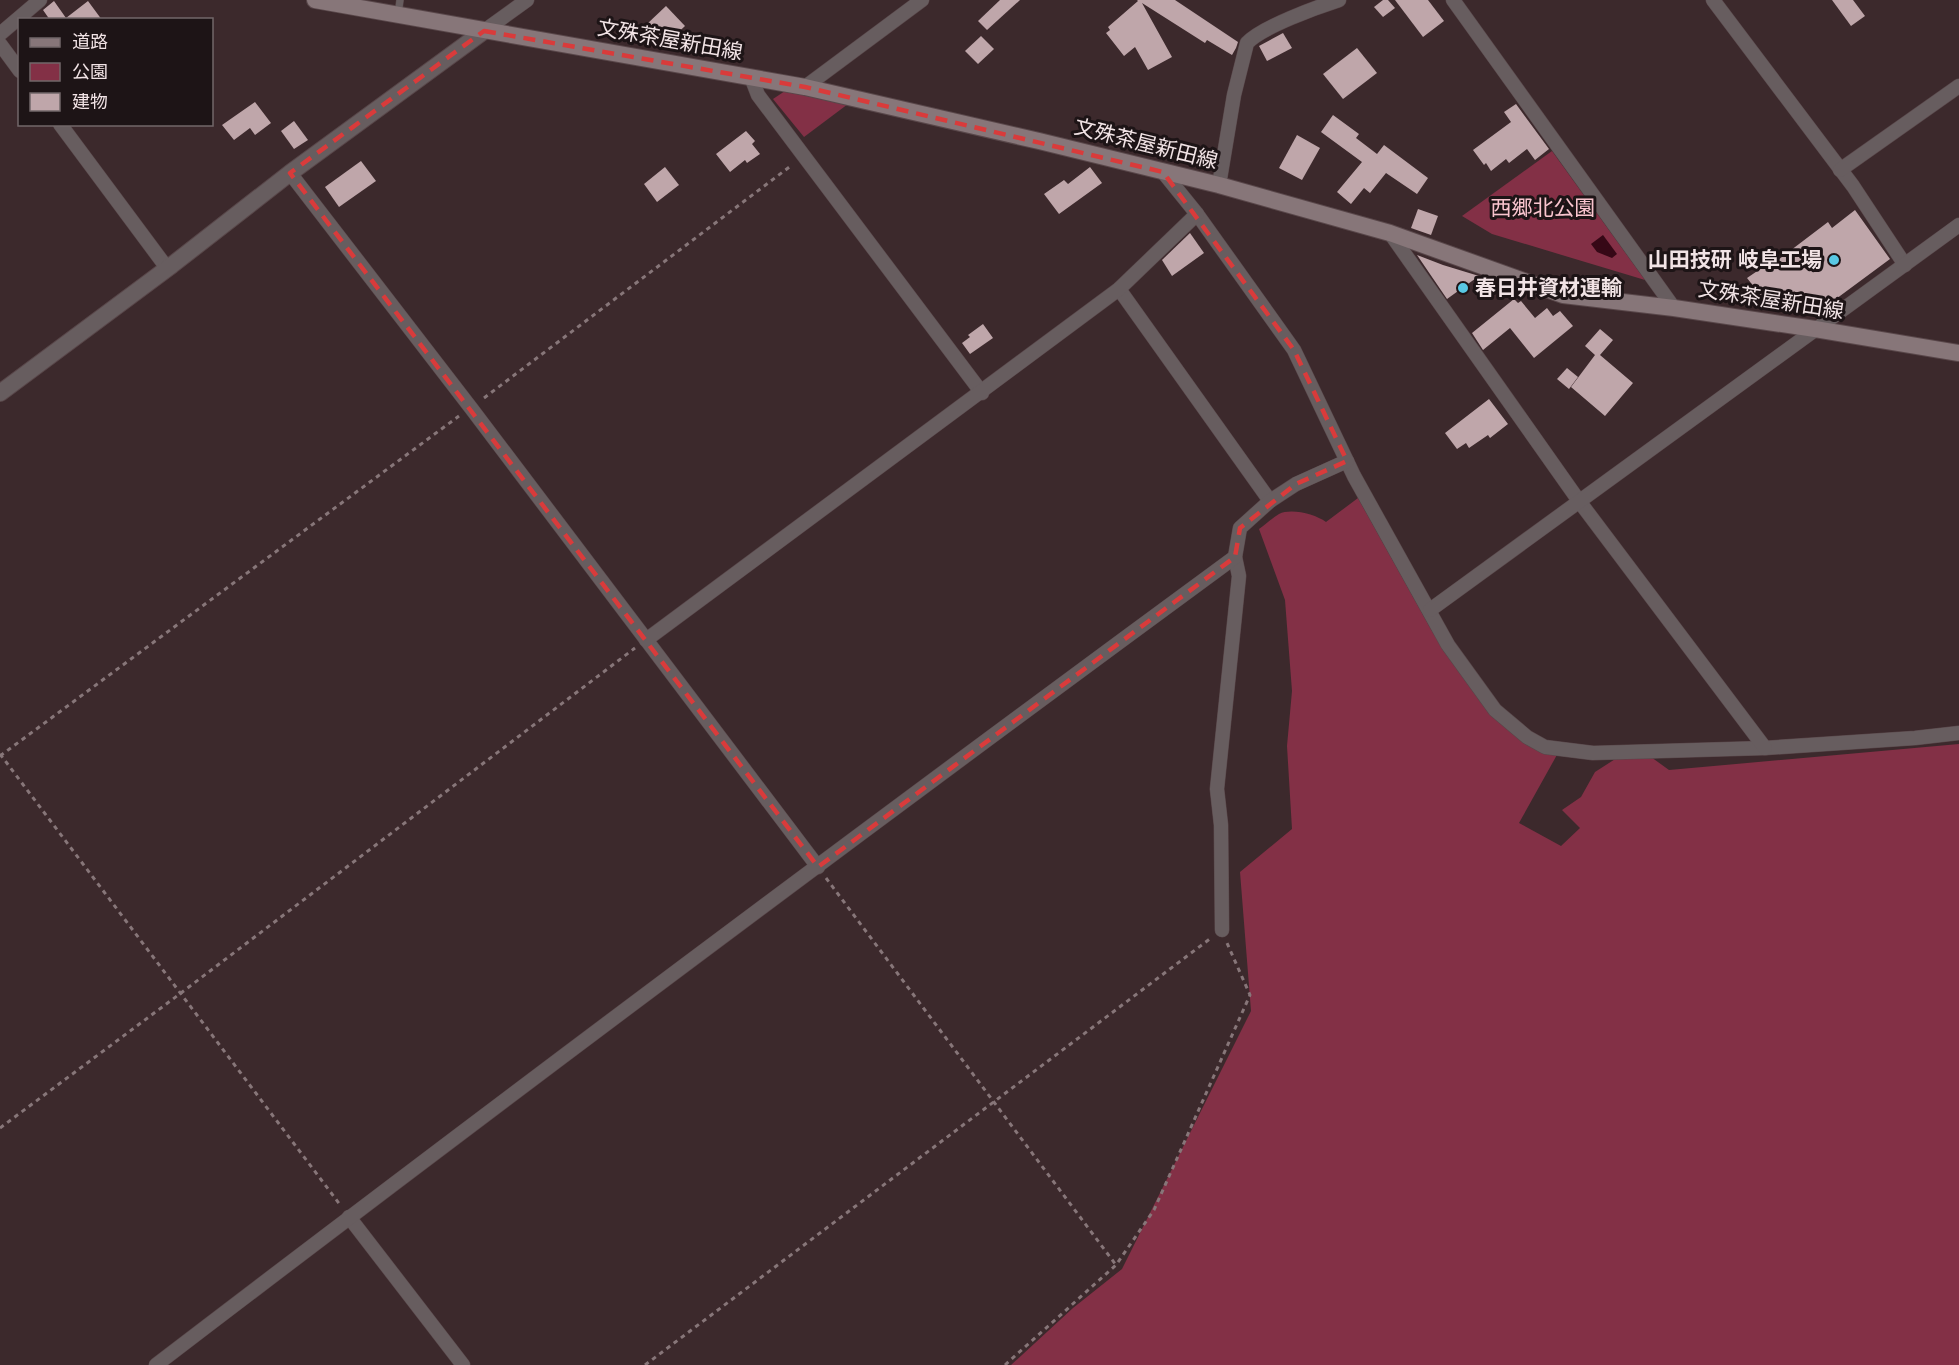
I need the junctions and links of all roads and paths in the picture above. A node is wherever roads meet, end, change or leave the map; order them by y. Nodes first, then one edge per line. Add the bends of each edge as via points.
1 (40, 0) edge
2 (315, 0) edge
3 (527, 0) edge
4 (922, 0) edge
5 (1339, 0) edge
6 (1453, 0) edge
7 (1713, 0) edge
8 (399, 7) edge
9 (19, 18) edge
10 (18, 19) edge
11 (484, 31) junction
12 (0, 34) edge
13 (0, 45) edge
14 (18, 68) edge
15 (751, 77) junction
16 (1959, 86) edge
17 (806, 87) junction
18 (61, 126) edge
19 (804, 156) junction
20 (1840, 170) junction
21 (1163, 172) junction
22 (290, 173) junction
23 (1219, 185) junction
24 (1197, 214) junction
25 (1959, 225) edge
26 (1390, 233) junction
27 (1905, 265) junction
28 (167, 268) junction
29 (1119, 289) junction
30 (1674, 308) junction
31 (1815, 329) junction
32 (1959, 353) edge
33 (0, 393) edge
34 (981, 393) junction
35 (471, 408) junction
36 (1347, 461) junction
37 (1270, 501) junction
38 (1579, 501) junction
39 (1235, 558) junction
40 (1430, 610) junction
41 (646, 640) junction
42 (1959, 733) edge
43 (1765, 748) junction
44 (0, 755) edge
45 (818, 867) junction
46 (1222, 930) junction
47 (181, 993) junction
48 (993, 1104) junction
49 (0, 1128) edge
50 (350, 1217) junction
51 (1116, 1265) junction
52 (156, 1365) edge
53 (463, 1365) edge
54 (645, 1365) edge
55 (1005, 1365) edge

1 - 9 street
2 - 8 main road, 文殊茶屋新田線
3 - 11 street
4 - 17 street
5 - 23 street via 1260,33 1246,43
6 - 30 street via 1572,177
7 - 20 street
8 - 11 main road, 文殊茶屋新田線
10 - 12 street
11 - 15 main road, 文殊茶屋新田線
11 - 22 street
13 - 14 street
15 - 17 main road, 文殊茶屋新田線
15 - 19 street via 758,95
16 - 20 street
17 - 21 main road, 文殊茶屋新田線
18 - 28 street
19 - 34 street
19 - 35 path
20 - 27 street
21 - 23 main road, 文殊茶屋新田線
21 - 24 street
22 - 28 street
22 - 35 street
23 - 26 main road, 文殊茶屋新田線
24 - 29 street
24 - 36 street via 1294,350
25 - 27 street
26 - 30 main road, 文殊茶屋新田線 via 1563,295
26 - 38 street
27 - 31 street
28 - 33 street
29 - 34 street
29 - 37 street
30 - 31 main road, 文殊茶屋新田線
31 - 32 main road, 文殊茶屋新田線
31 - 38 street
34 - 41 street
35 - 41 street
35 - 44 path
36 - 37 street via 1296,484
36 - 40 street
37 - 39 street via 1240,528
38 - 40 street
38 - 43 street
39 - 45 street
39 - 46 street via 1239,576 1217,789
40 - 43 street via 1448,645 1495,710 1545,747 1593,753
41 - 45 street
41 - 47 path
42 - 43 street
44 - 47 path
45 - 48 path
45 - 50 street
46 - 48 path
46 - 51 path via 1250,996 1154,1210
47 - 49 path
47 - 50 path
48 - 51 path
48 - 54 path
50 - 52 street
50 - 53 street
51 - 55 path

